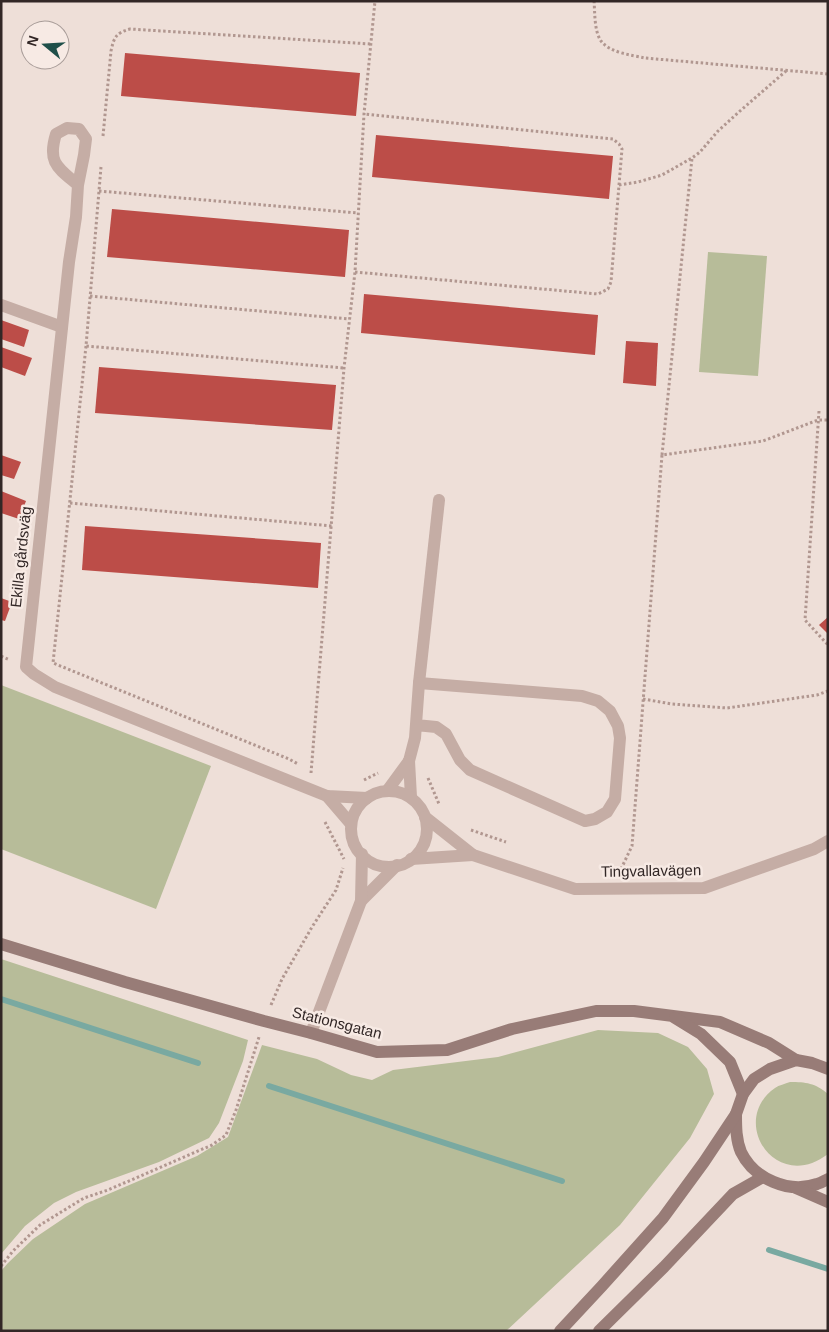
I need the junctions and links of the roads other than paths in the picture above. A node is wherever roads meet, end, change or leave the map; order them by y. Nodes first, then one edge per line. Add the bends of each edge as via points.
1 (78, 185) dead end
2 (1, 305) edge
3 (62, 326) junction
4 (439, 500) dead end
5 (418, 683) junction
6 (416, 724) junction
7 (409, 761) junction
8 (387, 791) junction
9 (327, 796) junction
10 (411, 797) junction
11 (368, 798) junction
12 (425, 816) junction
13 (351, 824) junction
14 (828, 842) edge
15 (362, 854) junction
16 (473, 855) junction
17 (411, 859) junction
18 (397, 865) junction
19 (361, 900) junction
20 (1, 944) edge
21 (671, 1016) junction
22 (311, 1033) junction
23 (796, 1060) junction
24 (828, 1069) edge
25 (743, 1094) junction
26 (736, 1114) junction
27 (763, 1177) junction
28 (828, 1179) edge
29 (796, 1188) junction
30 (828, 1202) edge
31 (560, 1331) edge
32 (599, 1331) edge

1 - 3 street, Ekilla gårdsväg
2 - 3 street
3 - 9 street, Ekilla gårdsväg via 26,667 55,687
4 - 5 street
5 - 6 street
5 - 6 street via 582,696 598,702 610,711 618,726 615,798 607,812 585,821 470,770 460,760 446,734 436,727
6 - 7 street
7 - 8 street
7 - 10 street
8 - 10 street
8 - 11 street
9 - 11 street
9 - 13 street
10 - 12 street
11 - 13 street via 358,806
12 - 16 street
12 - 17 street via 425,840
13 - 15 street via 356,849
14 - 16 street, Tingvallavägen via 704,888 575,889
15 - 18 street via 377,865
15 - 19 street
16 - 17 street
17 - 18 street
18 - 19 street
19 - 22 street
20 - 22 street, Stationsgatan
21 - 22 street, Stationsgatan via 634,1011 596,1011 512,1029 447,1050 377,1052
21 - 23 street, Stationsgatan via 720,1022 769,1043
21 - 25 street, Stationsgatan via 701,1034 730,1062
23 - 24 street, Stationsgatan
23 - 25 street via 770,1069 754,1080
25 - 26 street
26 - 27 street via 736,1135 741,1152
26 - 31 street via 663,1218
27 - 29 street
27 - 32 street via 733,1194
28 - 29 street via 816,1185
29 - 30 street

